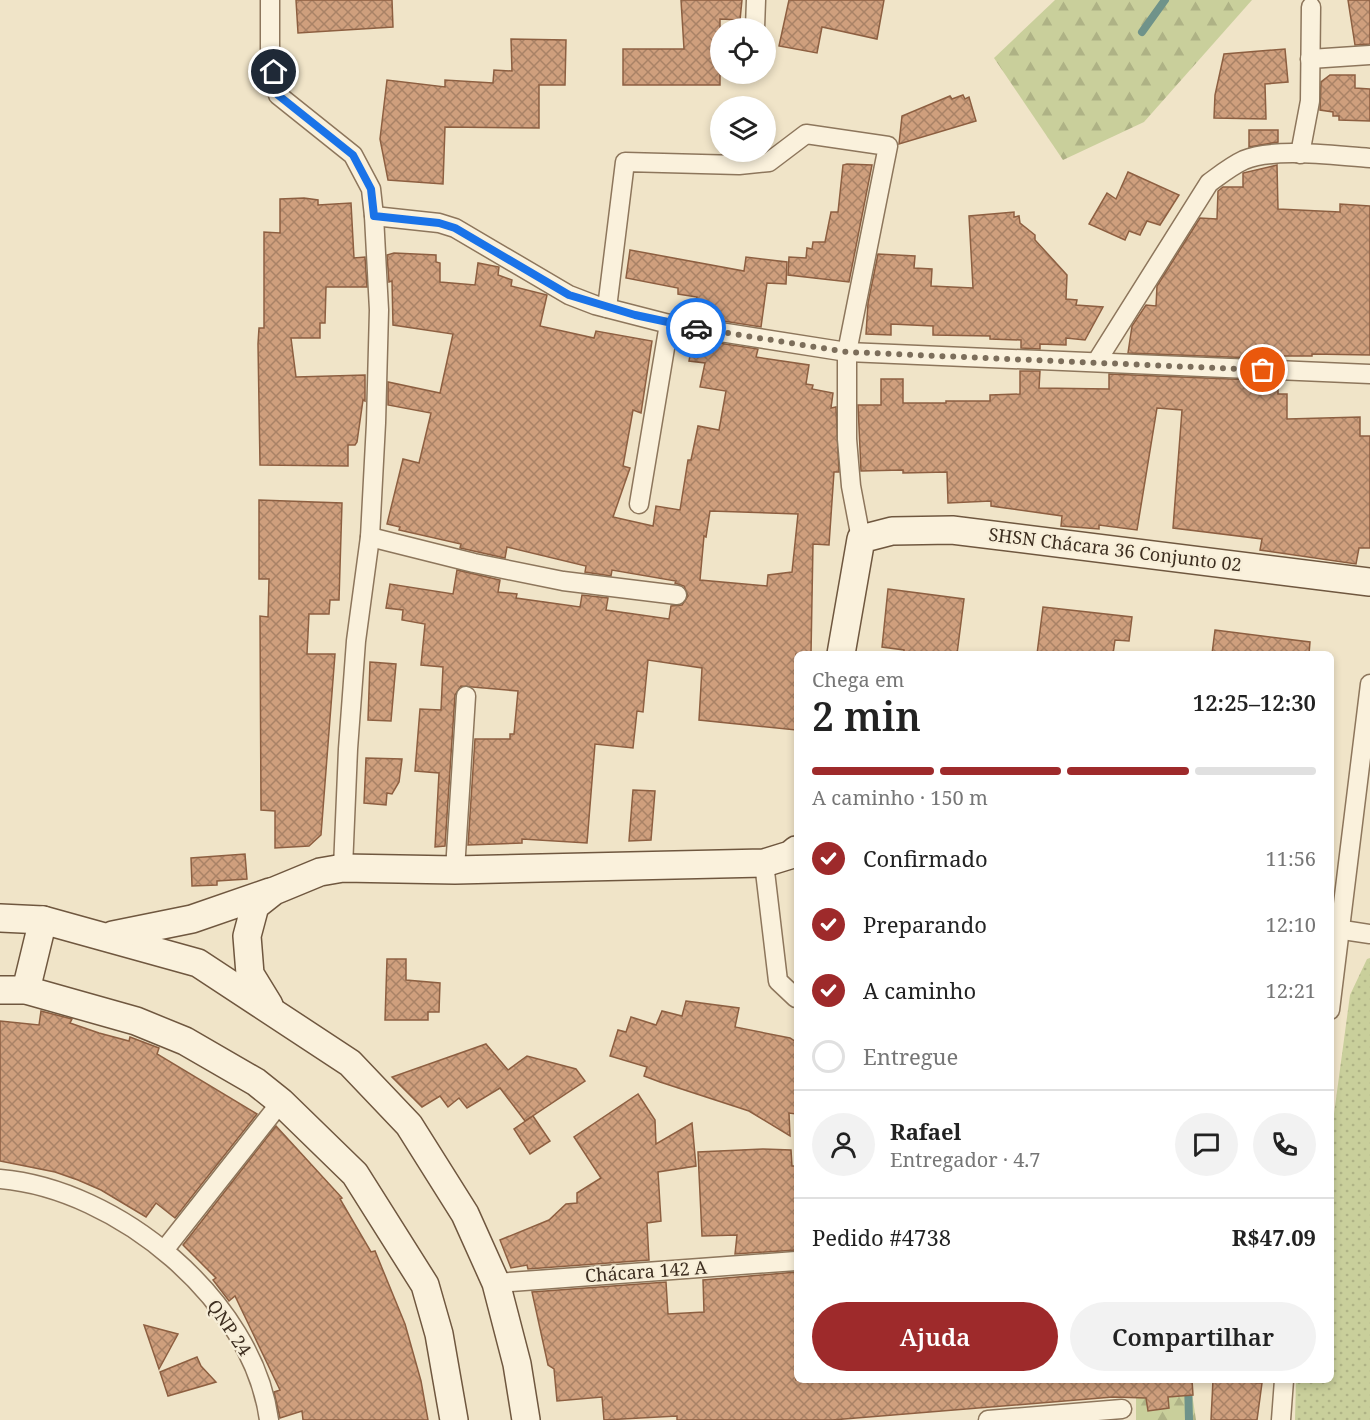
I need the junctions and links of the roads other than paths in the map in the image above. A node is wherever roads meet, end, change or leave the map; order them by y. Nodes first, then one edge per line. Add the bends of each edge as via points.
1 (270, 0) edge
2 (756, 0) edge
3 (1311, 7) dead end
4 (755, 18) edge
5 (1370, 55) edge
6 (1310, 59) junction
7 (1300, 153) junction
8 (1370, 158) edge
9 (374, 216) junction
10 (607, 308) junction
11 (669, 324) junction
12 (847, 352) junction
13 (1097, 361) junction
14 (1370, 374) edge
15 (639, 504) dead end
16 (369, 537) junction
17 (861, 539) junction
18 (1370, 582) edge
19 (677, 596) dead end
20 (842, 651) edge
21 (1370, 684) edge
22 (466, 696) dead end
23 (794, 852) edge
24 (764, 862) junction
25 (344, 868) junction
26 (455, 870) junction
27 (274, 891) junction
28 (0, 918) edge
29 (43, 920) junction
30 (1335, 929) edge
31 (1370, 934) edge
32 (107, 936) junction
33 (1334, 945) edge
34 (13, 990) edge
35 (794, 996) edge
36 (272, 1009) junction
37 (281, 1102) junction
38 (0, 1179) edge
39 (165, 1249) junction
40 (794, 1261) edge
41 (496, 1283) junction
42 (1284, 1383) edge
43 (1122, 1409) dead end
44 (269, 1420) edge
45 (454, 1420) edge
46 (526, 1420) edge
47 (988, 1420) edge
48 (1281, 1420) edge

1 - 9 street via 270,48 278,95 353,155 371,189
2 - 4 street
3 - 6 street
5 - 6 street
6 - 7 street via 1310,100
7 - 8 street
7 - 13 street via 1246,159 1209,183
9 - 10 street via 455,228 569,295
9 - 16 street via 379,310
10 - 11 street
10 - 12 street via 625,162 769,162 806,134 888,146
11 - 12 street
11 - 15 street
12 - 13 street
12 - 17 street via 851,486
13 - 14 street
16 - 19 street via 552,579
16 - 25 street via 356,641
17 - 18 street, SHSN Chácara 36 Conjunto 02 via 892,531 952,530
17 - 20 street
21 - 30 street
22 - 26 street
23 - 24 street
24 - 26 street
24 - 35 street via 778,981
25 - 26 street
25 - 27 street via 320,872
27 - 32 street via 192,919
27 - 36 street via 255,906 247,936 250,974
28 - 29 street
29 - 32 street
29 - 34 street
30 - 31 street
30 - 33 street
32 - 36 street via 198,963
34 - 37 street via 136,1021 185,1041 256,1082
36 - 41 street via 350,1063 410,1125 465,1214
37 - 39 street
37 - 45 street via 355,1174 425,1285 439,1334
38 - 39 street, QNP 24 via 59,1191
39 - 44 street, QNP 24 via 228,1319 250,1355 267,1402
40 - 41 street, Chácara 142 A
41 - 46 street via 517,1364
42 - 48 street
43 - 47 street

